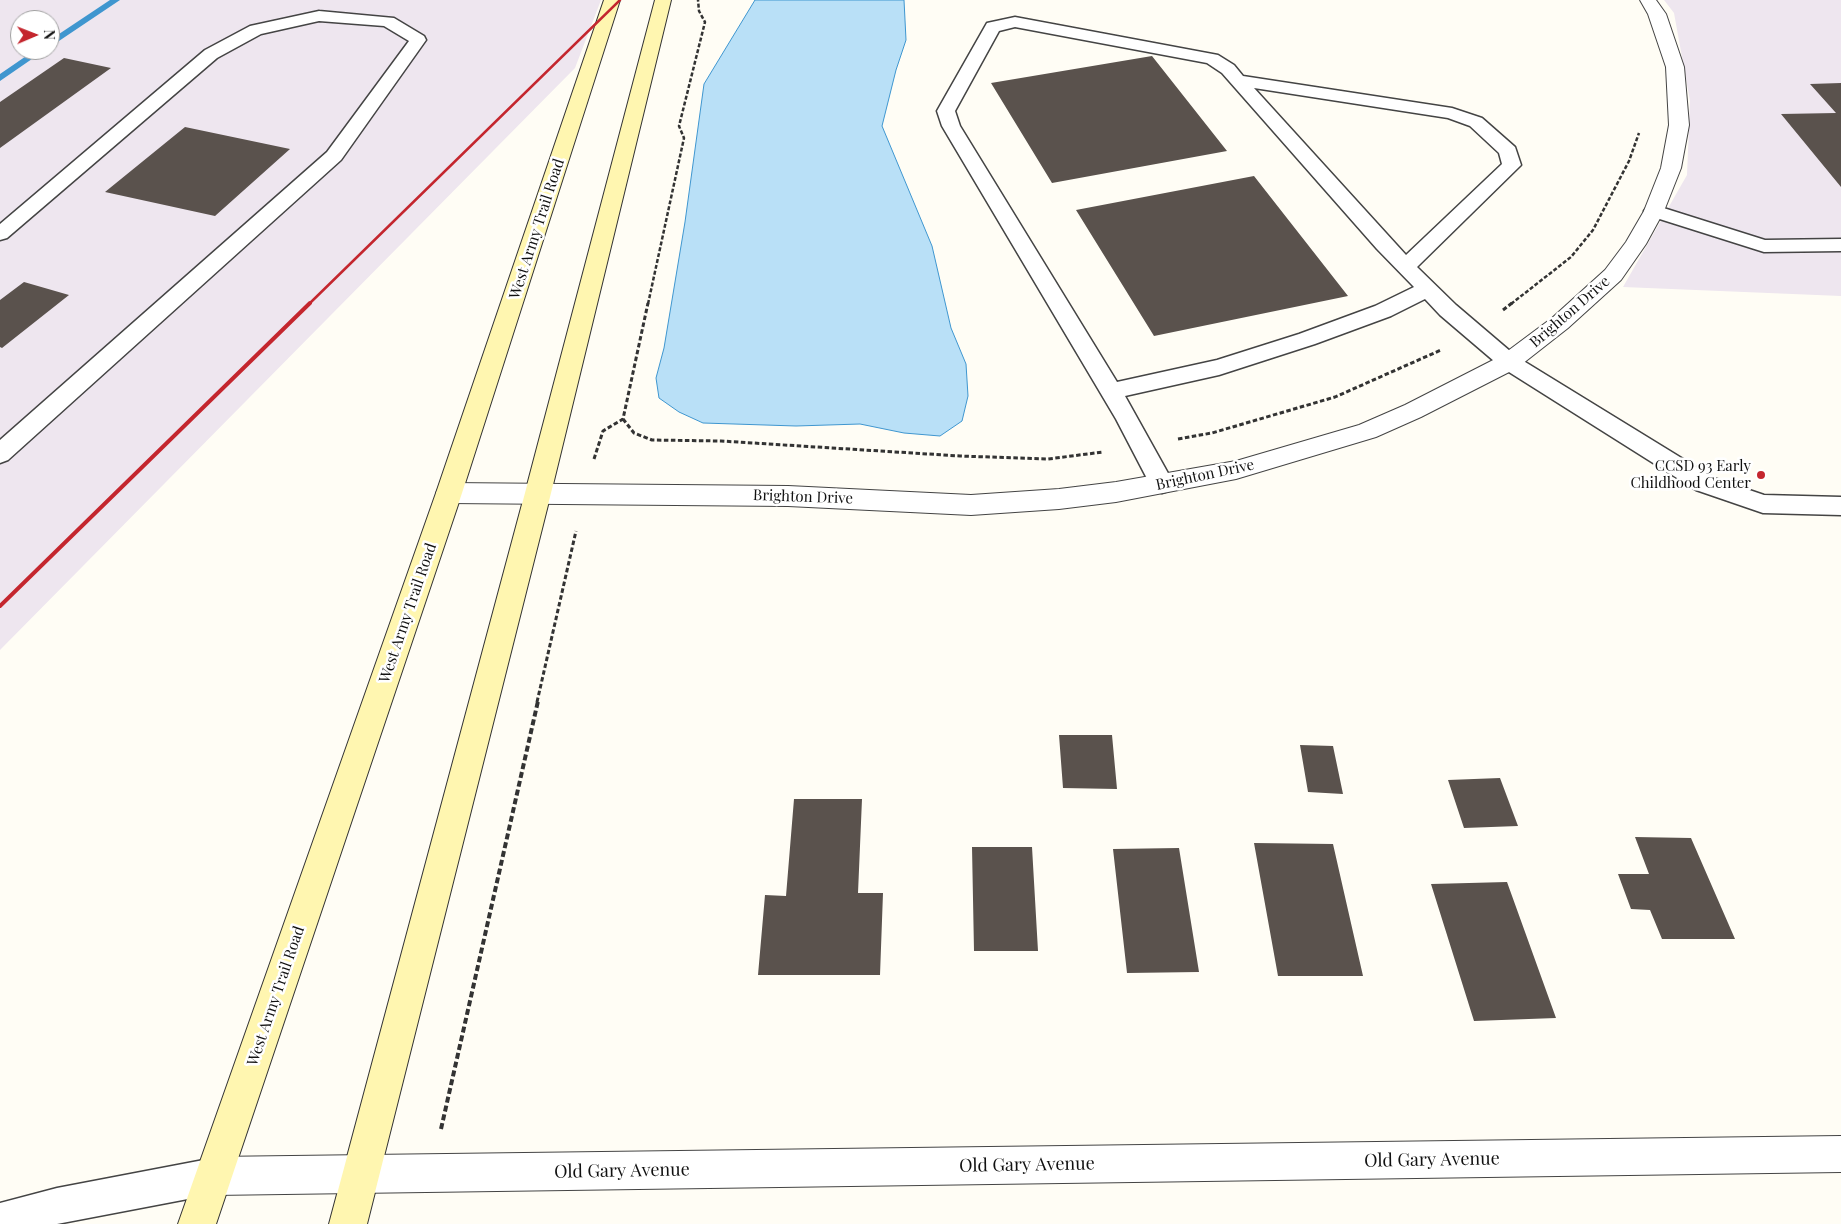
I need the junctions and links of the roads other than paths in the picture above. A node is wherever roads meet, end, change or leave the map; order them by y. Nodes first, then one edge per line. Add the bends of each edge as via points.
1 (612, 0) edge
2 (663, 0) edge
3 (1648, 0) edge
4 (1238, 80) junction
5 (1654, 211) junction
6 (0, 234) edge
7 (1841, 245) edge
8 (1405, 267) junction
9 (1428, 289) junction
10 (1509, 362) junction
11 (1111, 391) junction
12 (0, 454) edge
13 (1162, 484) junction
14 (450, 493) junction
15 (538, 493) junction
16 (1841, 506) edge
17 (1841, 1154) edge
18 (360, 1174) junction
19 (214, 1176) junction
20 (0, 1221) edge
21 (197, 1224) edge
22 (348, 1224) edge

1 - 14 main road, West Army Trail Road
2 - 15 main road
3 - 5 street, Brighton Drive via 1675,67 1679,125 1672,168
4 - 8 lane
4 - 8 lane via 1452,113 1476,122 1508,151 1512,165
4 - 11 lane via 1212,59 1015,22 993,27 946,111 951,126
5 - 7 lane via 1764,246
5 - 10 street, Brighton Drive via 1613,275 1560,323
6 - 12 lane via 211,54 256,30 319,16 388,21 418,40 334,156
8 - 9 lane
9 - 10 lane
9 - 11 lane via 1383,311 1298,342 1218,367
10 - 13 street, Brighton Drive via 1422,407 1367,430 1236,470
10 - 16 lane via 1705,484 1763,504
11 - 13 lane
13 - 15 street, Brighton Drive via 1059,499 971,505 788,496
14 - 15 street, Brighton Drive
14 - 19 main road, West Army Trail Road
15 - 18 main road
17 - 18 street, Old Gary Avenue
18 - 19 street, Old Gary Avenue
18 - 22 main road
19 - 20 lane via 57,1206
19 - 21 main road, West Army Trail Road

